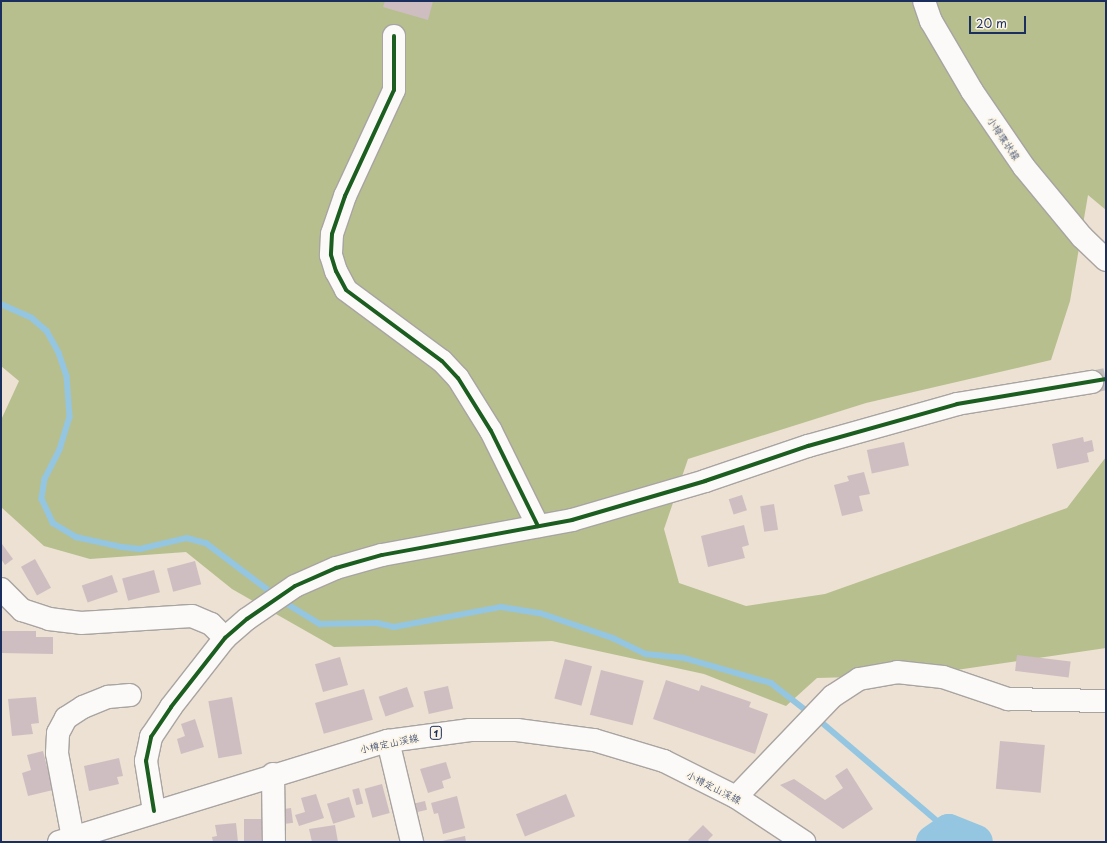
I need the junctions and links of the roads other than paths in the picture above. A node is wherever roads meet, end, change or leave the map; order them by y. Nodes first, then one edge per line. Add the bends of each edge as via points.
1 (924, 1) edge
2 (394, 36) dead end
3 (1106, 260) edge
4 (1092, 382) tunnel mouth
5 (538, 526) junction
6 (1, 589) edge
7 (225, 638) junction
8 (130, 695) dead end
9 (1106, 701) edge
10 (388, 741) junction
11 (273, 774) junction
12 (736, 797) junction
13 (154, 811) junction
14 (66, 840) edge
15 (274, 842) edge
16 (412, 842) edge
17 (804, 842) edge

1 - 3 street, 小樽環状線 via 931,21 972,91 1024,167 1082,237
2 - 5 street via 394,90 345,196 332,234 331,255 346,290 442,361 458,378 491,431
4 - 5 street via 957,404 808,446 705,481 572,520
5 - 7 street via 382,555 336,568 295,586 247,619
6 - 7 street via 22,610 49,619 81,623 192,616 211,624
7 - 13 street via 151,736 146,761
8 - 14 street via 108,697 82,706 66,718 58,734 57,753
9 - 12 street via 1008,699 943,677 897,672 859,679 833,696
10 - 11 street, 小樽定山渓線 / 1
10 - 12 street, 小樽定山渓線 / 1 via 470,730 548,732 594,740 664,761
10 - 16 street
11 - 13 street, 小樽定山渓線 / 1
11 - 15 street
12 - 17 street, 小樽定山渓線 / 1
13 - 14 street, 小樽定山渓線 / 1

